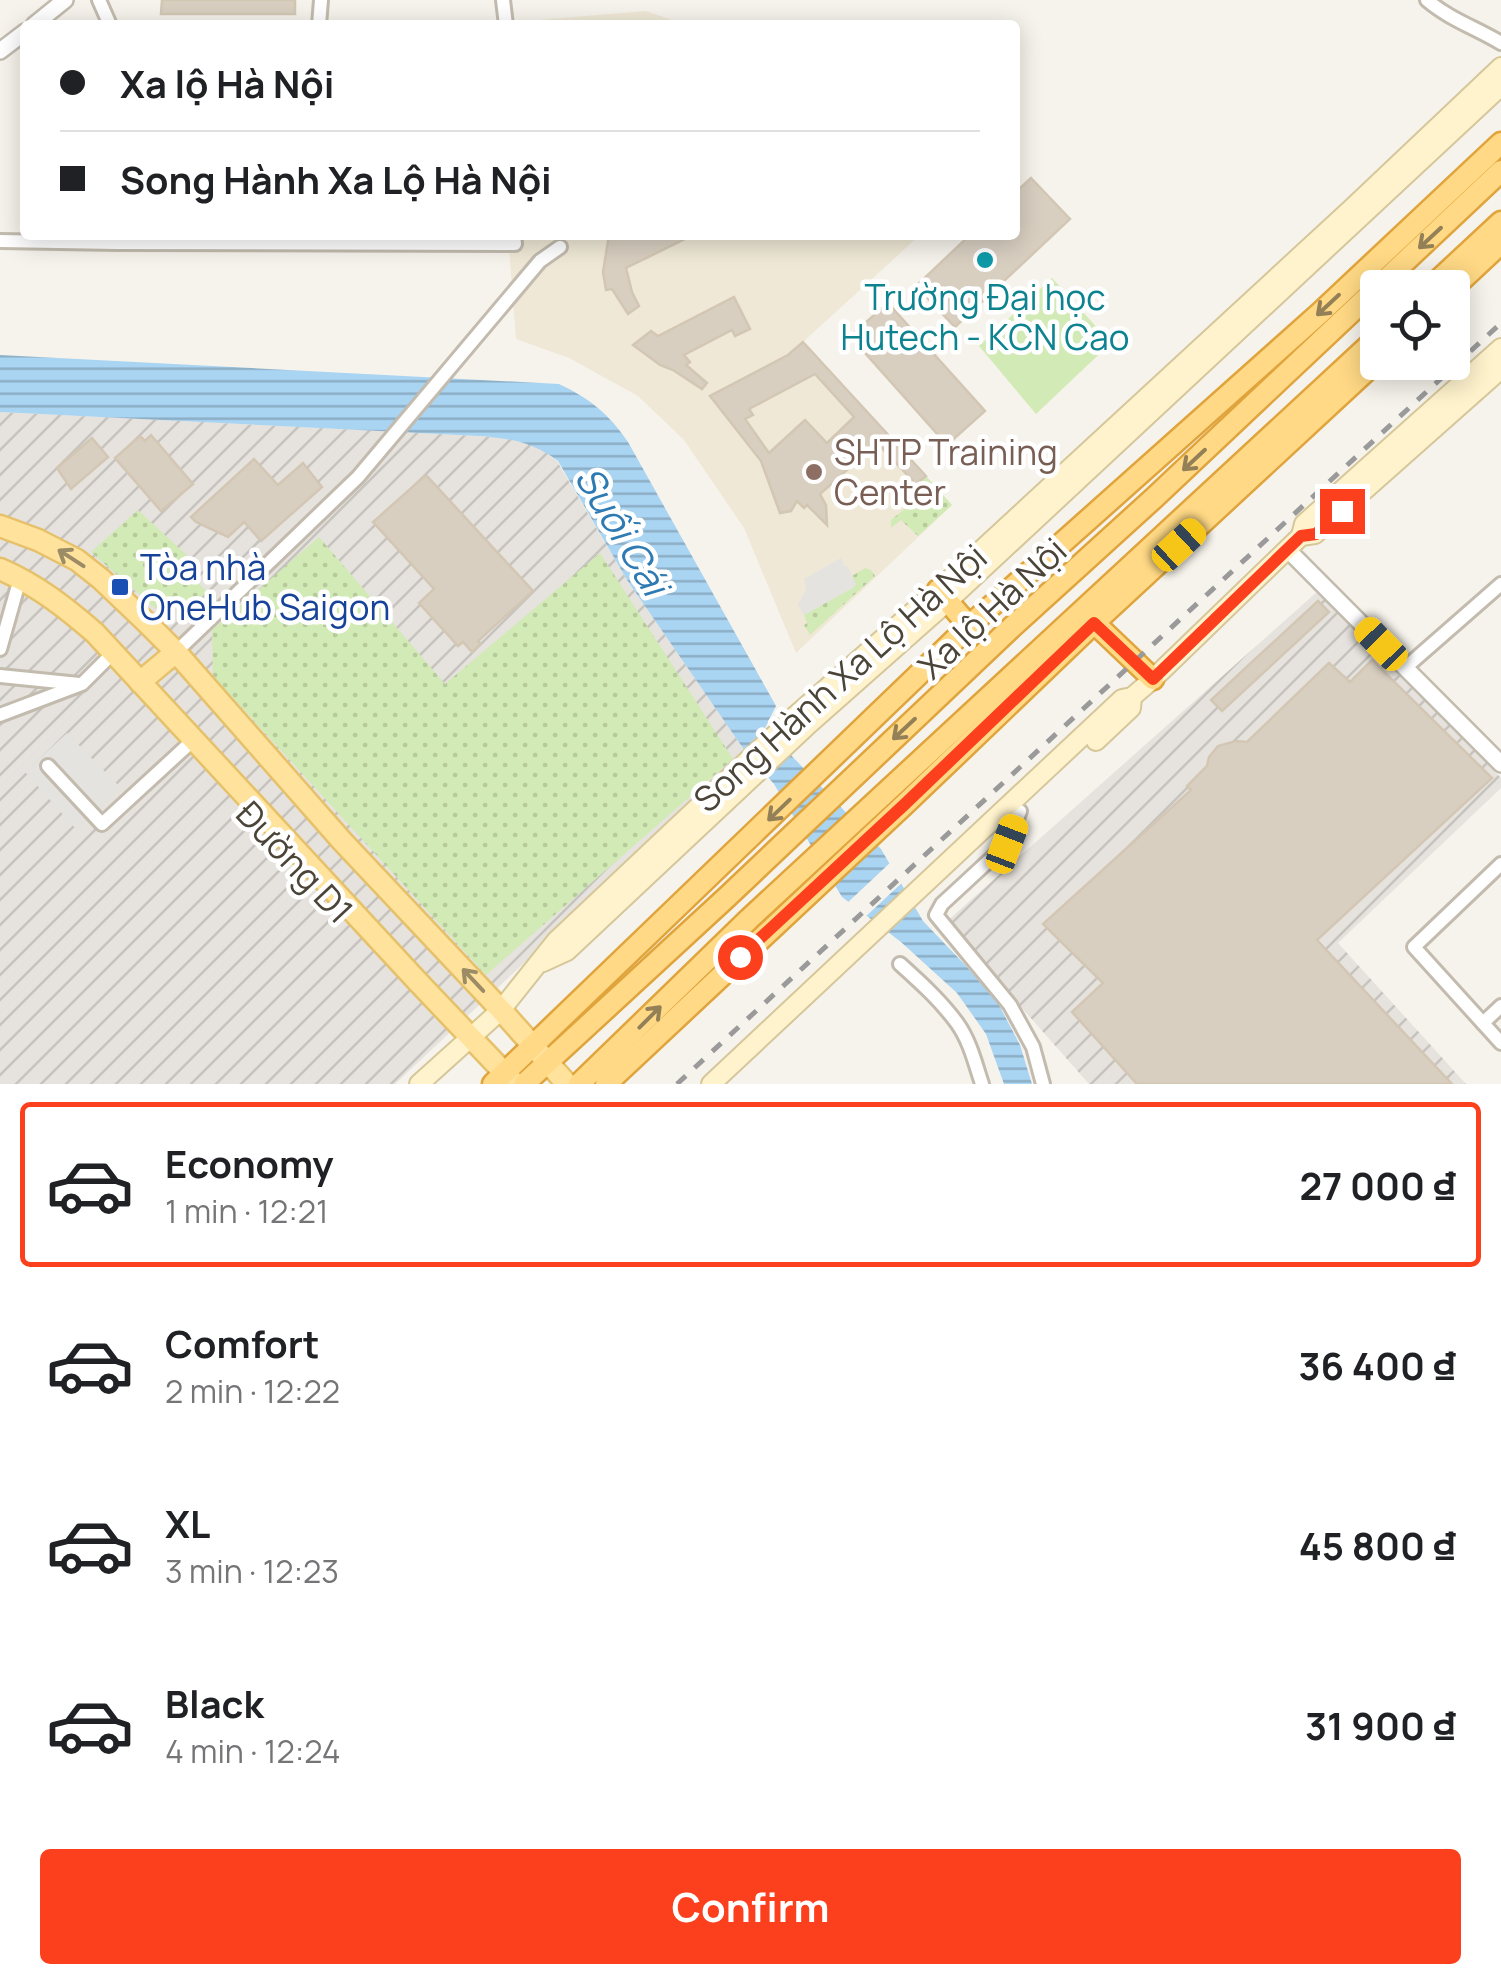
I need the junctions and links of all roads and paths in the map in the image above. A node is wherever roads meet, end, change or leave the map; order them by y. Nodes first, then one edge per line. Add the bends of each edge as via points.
1 (65, 0) edge
2 (1426, 0) edge
3 (40, 20) edge
4 (20, 36) edge
5 (1501, 43) edge
6 (0, 51) edge
7 (1501, 66) edge
8 (1501, 86) edge
9 (1501, 142) edge
10 (1501, 171) edge
11 (1501, 222) edge
12 (58, 240) edge
13 (0, 241) edge
14 (1501, 244) edge
15 (560, 247) dead end
16 (1449, 270) edge
17 (1470, 272) edge
18 (1501, 348) edge
19 (1360, 354) edge
20 (1501, 369) edge
21 (1360, 376) edge
22 (0, 515) edge
23 (0, 526) edge
24 (38, 540) junction
25 (1294, 543) junction
26 (0, 570) edge
27 (1501, 584) edge
28 (8, 585) edge
29 (943, 595) junction
30 (1088, 617) junction
31 (969, 626) junction
32 (95, 633) junction
33 (0, 649) edge
34 (114, 652) junction
35 (176, 652) junction
36 (1404, 668) junction
37 (0, 676) edge
38 (1153, 679) junction
39 (140, 682) junction
40 (82, 684) junction
41 (1132, 697) junction
42 (0, 715) edge
43 (187, 737) junction
44 (1501, 764) edge
45 (48, 766) dead end
46 (1020, 811) junction
47 (1501, 864) edge
48 (944, 874) junction
49 (757, 926) junction
50 (900, 964) dead end
51 (828, 982) junction
52 (1501, 1006) edge
53 (608, 1008) junction
54 (501, 1010) junction
55 (562, 1019) junction
56 (1483, 1022) junction
57 (471, 1038) junction
58 (1501, 1043) edge
59 (532, 1046) junction
60 (548, 1062) junction
61 (504, 1080) edge
62 (419, 1084) edge
63 (524, 1084) edge
64 (567, 1084) edge
65 (580, 1084) edge
66 (606, 1084) edge
67 (712, 1084) edge
68 (727, 1084) edge
69 (982, 1084) edge
70 (1043, 1084) edge

1 - 3 street
2 - 5 street
4 - 6 street
7 - 29 main road, Song Hành Xa Lộ Hà Nội
8 - 29 main road, Song Hành Xa Lộ Hà Nội
9 -> 31 highway, Xa lộ Hà Nội
10 -> 53 highway, Xa lộ Hà Nội
11 - 16 highway
12 - 13 street
14 - 17 highway
15 - 35 street via 540,262 358,477
18 - 25 main road via 1304,524
19 - 30 highway, Xa lộ Hà Nội
20 - 25 main road via 1316,534
21 - 30 highway, Xa lộ Hà Nội
22 - 24 main road, Đường D1
23 - 24 main road, Đường D1
35 -> 24 main road, Đường D1 via 77,560
25 - 36 street
25 - 38 main road
26 - 32 main road, Đường D1 via 32,584
27 - 36 street
28 - 32 main road, Đường D1 via 75,632
28 - 33 street
29 - 31 highway
29 - 54 main road, Song Hành Xa Lộ Hà Nội via 556,941
30 - 38 highway
30 - 49 highway, Xa lộ Hà Nội
31 -> 55 highway, Xa lộ Hà Nội
32 - 34 main road, Đường D1
34 - 39 main road, Đường D1
34 - 40 street
35 - 39 main road
54 -> 35 main road, Đường D1
36 - 44 street
37 - 40 street
38 - 41 main road
39 - 43 main road, Đường D1
40 - 42 street
41 - 46 main road via 1132,708
41 - 48 main road via 1122,699
43 - 45 street via 102,824
43 - 57 main road, Đường D1
46 - 48 main road
46 - 70 street via 1007,844 936,915 1010,1005 1033,1047
47 - 56 street via 1414,948
48 - 51 main road
65 -> 49 highway, Xa lộ Hà Nội
49 - 66 highway, Xa lộ Hà Nội
50 - 69 street via 957,1024
51 - 67 main road
51 - 68 main road
52 - 56 street
53 - 55 highway
53 - 60 highway, Xa lộ Hà Nội
54 - 57 main road, Song Hành Xa Lộ Hà Nội
54 - 59 main road, Đường D1
55 - 59 highway, Xa lộ Hà Nội
56 - 58 street
57 - 61 main road, Đường D1
57 - 62 main road, Song Hành Xa Lộ Hà Nội
59 - 60 main road, Đường D1
59 - 61 highway, Xa lộ Hà Nội
60 - 63 highway, Xa lộ Hà Nội
60 - 64 main road, Đường D1

